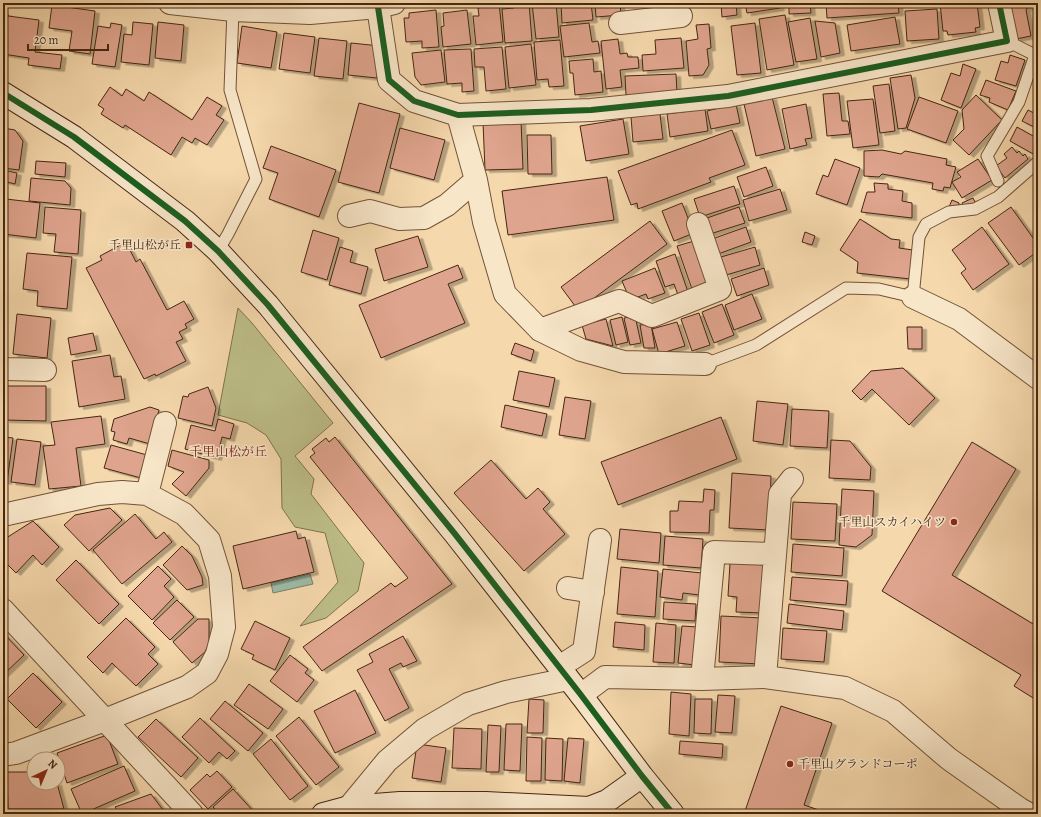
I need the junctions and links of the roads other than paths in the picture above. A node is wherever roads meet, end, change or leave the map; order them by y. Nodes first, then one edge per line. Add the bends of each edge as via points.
1 (170, 3) edge
2 (999, 3) edge
3 (386, 5) edge
4 (232, 10) junction
5 (644, 12) edge
6 (681, 16) dead end
7 (620, 23) dead end
8 (1007, 41) junction
9 (3, 93) edge
10 (458, 115) junction
11 (1038, 162) edge
12 (476, 180) junction
13 (998, 181) dead end
14 (349, 216) dead end
15 (698, 224) dead end
16 (218, 251) junction
17 (913, 297) junction
18 (540, 330) junction
19 (705, 364) joint
20 (3, 368) edge
21 (45, 370) dead end
22 (1038, 378) edge
23 (165, 423) dead end
24 (792, 479) dead end
25 (147, 494) junction
26 (3, 515) edge
27 (600, 540) dead end
28 (776, 554) junction
29 (568, 588) dead end
30 (593, 592) junction
31 (3, 610) edge
32 (765, 678) junction
33 (702, 679) junction
34 (569, 681) junction
35 (105, 720) junction
36 (3, 754) edge
37 (642, 776) junction
38 (349, 807) junction
39 (558, 810) edge
40 (192, 814) edge
41 (323, 814) edge
42 (673, 814) edge
43 (1029, 814) edge

1 - 4 street
2 - 8 street
3 - 4 street via 310,13
3 - 10 street via 389,80 414,101
4 - 16 lane via 230,90 256,179
5 - 6 street
5 - 7 street
8 - 10 street via 728,96 591,110
8 - 13 lane via 1035,55 1018,102 987,156
9 - 16 street via 74,137 185,221
10 - 12 street
11 - 17 lane via 998,197 975,209 949,212 926,224 919,237
12 - 14 street via 447,205 424,218 399,219 370,211
12 - 18 street via 484,222 505,294
15 - 18 street via 720,289 652,316 619,301
16 - 34 street via 268,305 455,534
17 - 19 lane via 879,289 846,288 756,345
17 - 22 street via 959,319
18 - 19 street via 581,350 624,362
20 - 21 street
23 - 25 street
24 - 28 street via 780,494
25 - 26 street via 98,494
25 - 35 street via 184,514 209,540 220,576 224,627 218,654 207,673 187,687
27 - 30 street
28 - 32 street
28 - 33 street via 714,552
29 - 30 street
30 - 34 street via 584,651
31 - 35 street
32 - 33 street
32 - 43 street via 845,688 893,711 949,759
33 - 34 street via 605,678
34 - 37 street
34 - 38 street via 506,692 468,704 425,729 387,761
35 - 36 street via 16,752
35 - 40 street
37 - 39 street via 607,801 589,808
37 - 42 street
38 - 39 street via 400,803 486,803
38 - 41 street

